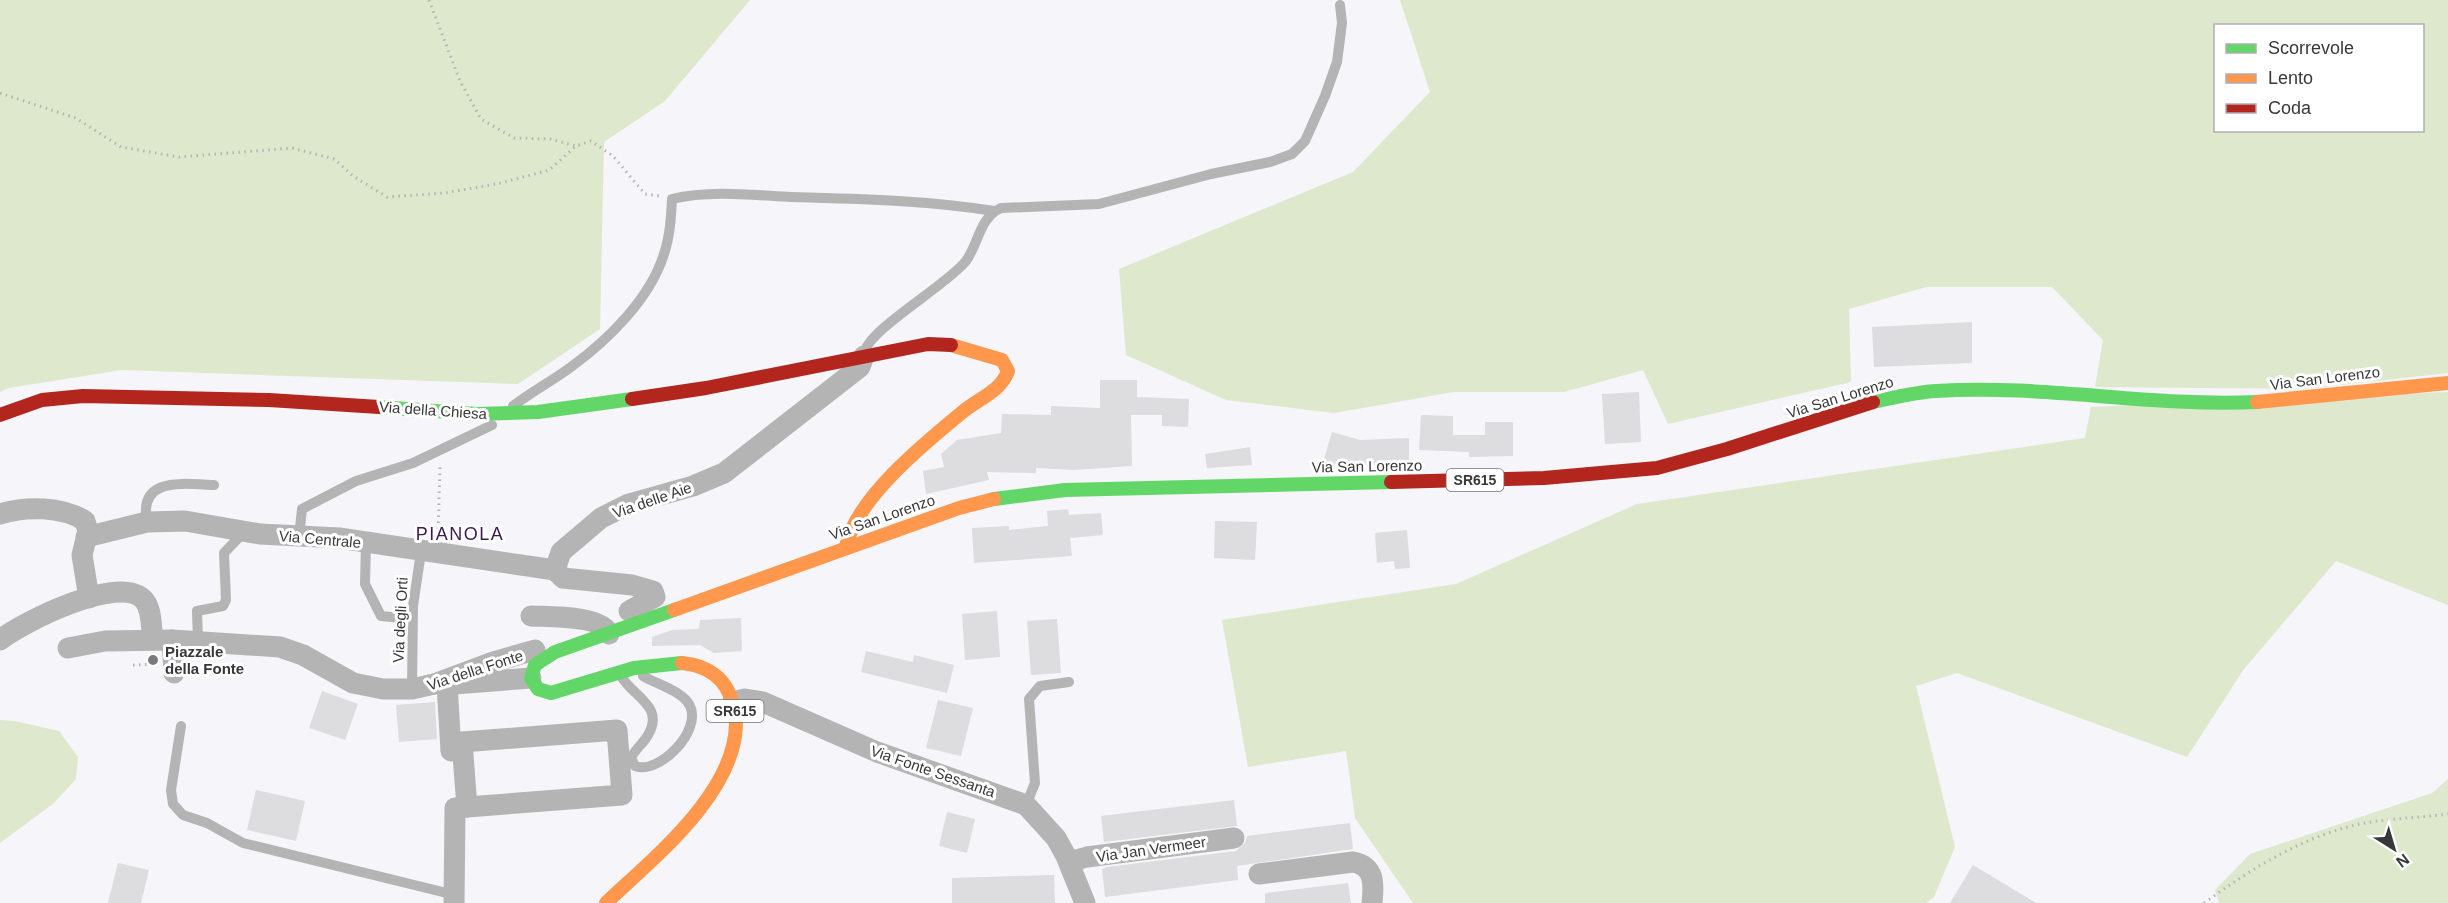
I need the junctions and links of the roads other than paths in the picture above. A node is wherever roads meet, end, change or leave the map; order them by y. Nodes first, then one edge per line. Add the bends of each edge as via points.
1 (1340, 5) dead end
2 (994, 211) junction
3 (864, 356) junction
4 (2448, 382) edge
5 (508, 414) junction
6 (0, 415) edge
7 (214, 485) dead end
8 (0, 514) edge
9 (147, 522) junction
10 (244, 531) junction
11 (86, 537) junction
12 (299, 537) junction
13 (366, 543) junction
14 (846, 547) junction
15 (429, 553) junction
16 (555, 570) junction
17 (89, 598) junction
18 (531, 616) dead end
19 (412, 619) junction
20 (608, 631) junction
21 (0, 640) edge
22 (163, 640) junction
23 (198, 642) junction
24 (68, 648) dead end
25 (536, 650) dead end
26 (636, 669) junction
27 (174, 673) dead end
28 (620, 673) junction
29 (531, 678) junction
30 (1070, 682) dead end
31 (440, 684) junction
32 (412, 689) junction
33 (733, 702) junction
34 (181, 726) dead end
35 (451, 752) dead end
36 (625, 759) junction
37 (1026, 805) junction
38 (467, 807) junction
39 (1234, 838) dead end
40 (1069, 862) junction
41 (1259, 874) dead end
42 (454, 899) edge
43 (606, 903) edge
44 (1085, 903) edge
45 (1372, 903) edge

1 - 2 lane via 1337,62 1305,141 1292,154 1099,204 1010,206
2 - 3 lane via 961,267 872,337
2 - 5 lane via 951,204 726,194 672,199 664,256 626,317 592,350 523,398
3 - 5 main road, Via della Chiesa via 706,388
3 - 14 main road, Via della Chiesa via 928,344 957,345 998,358 1008,371 999,386 967,408 881,489 851,528
3 - 16 street, Via delle Aie via 855,371 734,467 713,479 608,514 567,544 557,557
4 - 14 main road, Via San Lorenzo / SR615 via 2224,404 2002,390 1934,391 1869,404 1727,449 1648,469 1544,478 1030,493 959,508
5 - 6 main road, Via della Chiesa via 269,400 83,396 42,400
5 - 12 lane via 502,422 413,463 356,481 308,503 302,509
7 - 9 lane via 157,488 149,498
8 - 11 street via 53,510 85,521
9 - 10 street, Via Centrale via 185,521
9 - 11 street, Via Centrale
10 - 12 street, Via Centrale
10 - 23 lane via 224,553 223,606 197,611
11 - 17 street via 82,555
12 - 13 street, Via Centrale
13 - 15 street, Via Centrale
13 - 19 lane via 365,584 381,616
14 - 20 main road, Via San Lorenzo / SR615
15 - 16 street, Via Centrale
15 - 19 lane, Via degli Orti
16 - 20 street via 572,580 632,585 653,591 652,601 613,617
17 - 21 street via 48,611
17 - 22 street via 127,592 138,595
18 - 20 street via 594,622
19 - 32 lane, Via degli Orti
20 - 29 main road, Via San Lorenzo / SR615 via 545,657 535,665
22 - 23 street, Via della Fonte
22 - 24 street via 105,641
22 - 27 street
23 - 32 street, Via della Fonte via 280,647 365,687
25 - 31 street, Via della Fonte
26 - 28 main road, SR615
26 - 33 main road, SR615 via 676,663 696,665 720,680
26 - 36 lane via 687,700 692,718 684,739 658,762 640,768
28 - 29 main road, SR615 via 552,693 538,689
28 - 36 lane via 653,713 650,732
29 - 31 street
30 - 37 lane via 1040,686 1029,699 1035,783
31 - 32 street, Via della Fonte
31 - 35 street
33 - 37 street, Via Fonte Sessanta via 763,702 877,752
33 - 43 main road, SR615 via 734,738 713,791
34 - 42 lane via 171,790 173,804 183,815 243,843
36 - 38 street via 622,795
36 - 38 street via 617,730 462,742
37 - 40 street, Via Fonte Sessanta via 1056,838
38 - 42 street via 454,808
39 - 40 street, Via Jan Vermeer
40 - 44 street, Via Fonte Sessanta
41 - 45 street via 1362,864 1372,878

